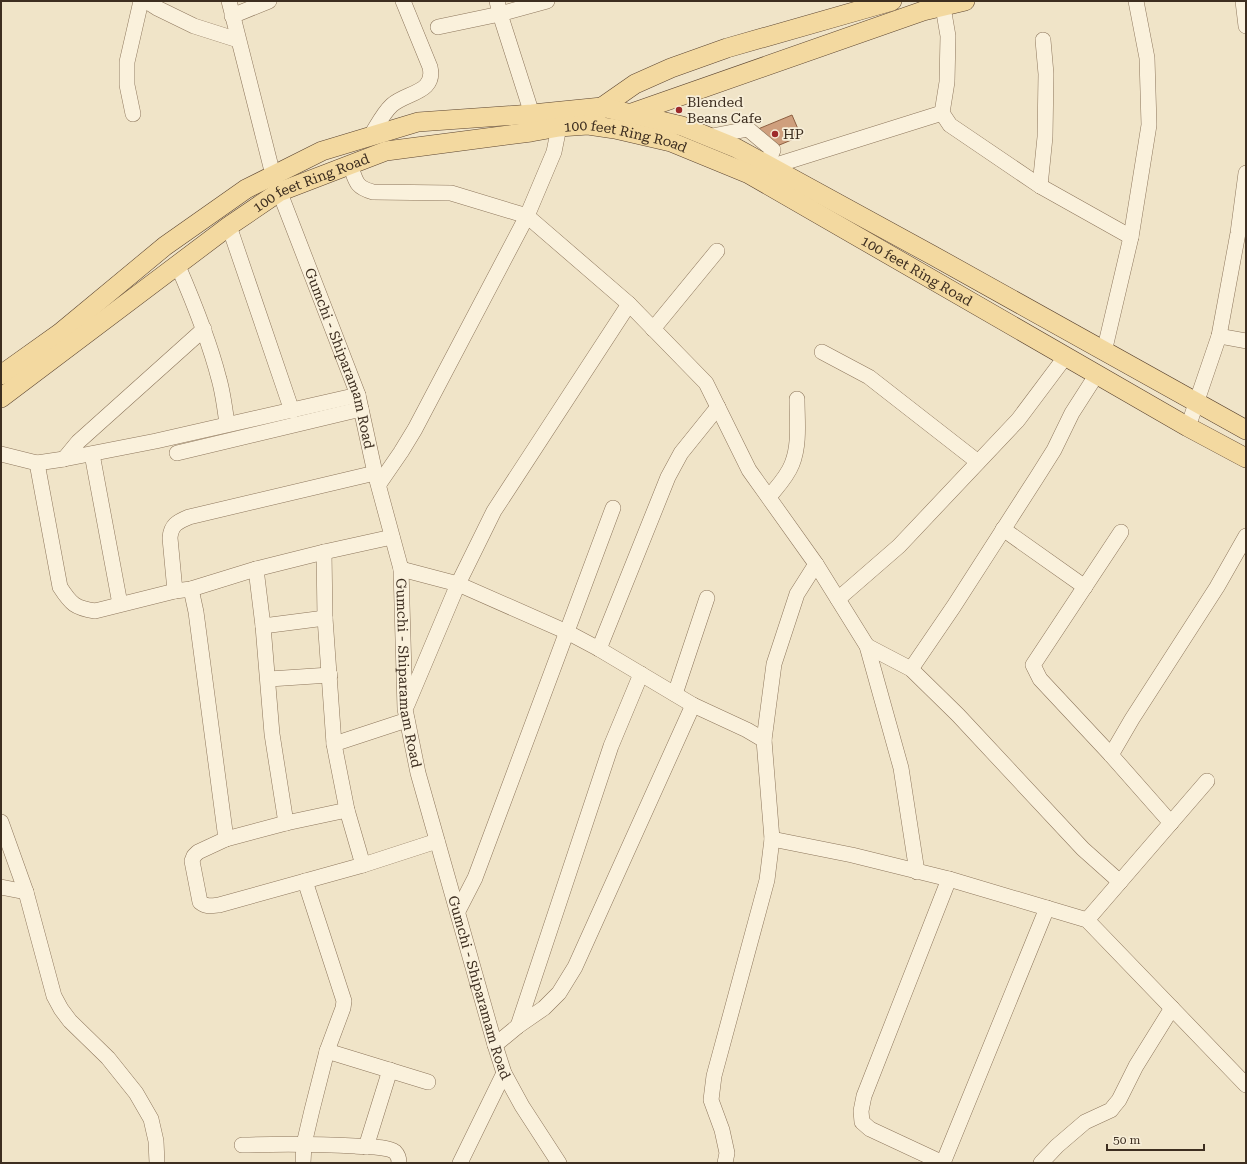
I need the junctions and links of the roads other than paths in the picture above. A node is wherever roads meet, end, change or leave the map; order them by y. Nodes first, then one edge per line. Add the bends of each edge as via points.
1 (141, 1) edge
2 (146, 1) edge
3 (229, 1) edge
4 (269, 1) edge
5 (403, 1) edge
6 (547, 1) edge
7 (892, 1) edge
8 (965, 1) edge
9 (1136, 1) edge
10 (1243, 1) edge
11 (921, 6) edge
12 (943, 7) junction
13 (498, 8) edge
14 (232, 16) junction
15 (1246, 26) edge
16 (438, 27) dead end
17 (238, 40) junction
18 (1043, 40) dead end
19 (602, 107) junction
20 (630, 113) junction
21 (942, 113) junction
22 (132, 114) dead end
23 (532, 114) junction
24 (588, 125) junction
25 (559, 127) junction
26 (615, 129) junction
27 (370, 136) junction
28 (350, 164) junction
29 (768, 166) junction
30 (1246, 173) edge
31 (276, 184) junction
32 (1040, 186) junction
33 (527, 216) junction
34 (229, 226) junction
35 (1242, 234) edge
36 (1131, 237) junction
37 (717, 251) dead end
38 (178, 266) junction
39 (629, 304) junction
40 (204, 329) junction
41 (653, 329) junction
42 (1219, 336) junction
43 (1246, 341) edge
44 (822, 352) dead end
45 (1104, 352) junction
46 (1066, 356) junction
47 (1097, 374) junction
48 (1, 375) edge
49 (1, 398) edge
50 (797, 399) dead end
51 (360, 402) junction
52 (1197, 403) junction
53 (718, 407) junction
54 (292, 410) junction
55 (228, 424) junction
56 (1188, 427) junction
57 (1246, 430) edge
58 (177, 453) dead end
59 (1, 454) edge
60 (92, 454) junction
61 (1246, 458) edge
62 (64, 459) junction
63 (978, 462) junction
64 (37, 463) junction
65 (377, 478) junction
66 (769, 497) junction
67 (613, 508) dead end
68 (1003, 529) junction
69 (1121, 532) dead end
70 (1246, 536) edge
71 (392, 537) junction
72 (324, 552) junction
73 (816, 564) junction
74 (256, 569) junction
75 (401, 569) junction
76 (458, 584) junction
77 (1085, 587) junction
78 (191, 589) junction
79 (175, 591) junction
80 (707, 598) dead end
81 (838, 599) junction
82 (120, 604) junction
83 (325, 618) junction
84 (264, 626) junction
85 (567, 632) junction
86 (867, 646) junction
87 (599, 649) junction
88 (910, 669) junction
89 (640, 674) junction
90 (330, 675) junction
91 (268, 679) junction
92 (675, 694) junction
93 (693, 705) junction
94 (406, 715) junction
95 (764, 740) junction
96 (334, 744) junction
97 (1111, 755) junction
98 (1207, 781) dead end
99 (347, 810) junction
100 (1, 822) edge
101 (286, 822) junction
102 (1171, 823) junction
103 (226, 839) junction
104 (772, 839) junction
105 (437, 841) junction
106 (363, 865) junction
107 (917, 872) junction
108 (949, 879) junction
109 (305, 881) junction
110 (1120, 882) junction
111 (1, 887) edge
112 (26, 892) junction
113 (1048, 908) junction
114 (458, 912) junction
115 (1087, 920) junction
116 (1172, 1008) junction
117 (518, 1026) junction
118 (495, 1045) junction
119 (327, 1051) junction
120 (390, 1070) junction
121 (504, 1073) junction
122 (428, 1082) dead end
123 (1246, 1085) edge
124 (304, 1144) junction
125 (242, 1145) dead end
126 (366, 1147) junction
127 (157, 1163) edge
128 (303, 1163) edge
129 (399, 1163) edge
130 (460, 1163) edge
131 (559, 1163) edge
132 (725, 1163) edge
133 (943, 1163) edge
134 (1041, 1163) edge

1 - 22 street via 127,62 127,85
2 - 17 street via 194,26
3 - 14 street, Gumchi - Shiparamam Road
4 - 14 street
5 - 27 street via 432,75 426,86 391,106
6 - 13 street
7 - 19 main road via 727,48 635,84
8 - 12 main road
9 - 36 street via 1147,58 1149,125
10 - 15 street
11 - 12 main road
11 - 20 main road
12 - 21 street via 948,36
13 - 16 street
13 - 23 street
14 - 17 street, Gumchi - Shiparamam Road
17 - 31 street, Gumchi - Shiparamam Road
18 - 32 street via 1046,97
19 - 20 main road, 100 feet Ring Road
19 - 23 main road, 100 feet Ring Road
19 - 24 main road
20 - 26 main road
20 - 29 main road, 100 feet Ring Road via 682,126 736,148
21 - 29 street
21 - 32 street via 950,125
23 - 27 main road, 100 feet Ring Road via 418,122
24 - 25 main road, 100 feet Ring Road
24 - 26 main road, 100 feet Ring Road
25 - 28 main road, 100 feet Ring Road via 386,151
25 - 33 street via 554,152
26 - 46 main road, 100 feet Ring Road via 671,142 750,174
27 - 31 main road, 100 feet Ring Road via 322,151
28 - 31 main road, 100 feet Ring Road
28 - 33 street via 357,182 363,189 373,192 451,193
29 - 45 main road, 100 feet Ring Road
30 - 35 street
31 - 34 main road, 100 feet Ring Road
31 - 48 main road, 100 feet Ring Road via 246,188 164,246 60,333
31 - 51 street, Gumchi - Shiparamam Road
32 - 36 street
33 - 39 street
33 - 65 street via 415,429 401,452
34 - 38 main road, 100 feet Ring Road
34 - 54 street
35 - 42 street
36 - 45 street
37 - 41 street
38 - 40 street
38 - 49 main road, 100 feet Ring Road
39 - 41 street
39 - 76 street via 494,511
40 - 55 street via 220,380
40 - 62 street via 78,442
41 - 53 street via 706,383
42 - 43 street
42 - 52 street
44 - 63 street via 869,377
45 - 52 main road, 100 feet Ring Road
46 - 47 main road, 100 feet Ring Road
46 - 63 street via 1018,420
47 - 56 main road, 100 feet Ring Road
47 - 68 street via 1072,413 1054,450
50 - 66 street via 797,446 792,465 784,480
51 - 54 street
51 - 58 street
51 - 65 street, Gumchi - Shiparamam Road
52 - 56 street
52 - 57 main road, 100 feet Ring Road
53 - 66 street via 749,470
53 - 87 street via 681,453 670,472
54 - 55 street
55 - 60 street
56 - 61 main road, 100 feet Ring Road
59 - 64 street
60 - 62 street
60 - 82 street
62 - 64 street
63 - 81 street via 899,546
64 - 82 street via 60,587 75,606 84,609 95,610
65 - 71 street, Gumchi - Shiparamam Road
65 - 79 street via 180,520 174,524 170,538
66 - 73 street
67 - 85 street
68 - 77 street
68 - 88 street
69 - 77 street
70 - 97 street via 1217,587
71 - 72 street
71 - 75 street, Gumchi - Shiparamam Road
72 - 74 street
72 - 83 street
73 - 81 street
73 - 95 street via 797,594 774,664
74 - 78 street
74 - 84 street
75 - 76 street
75 - 94 street, Gumchi - Shiparamam Road
76 - 85 street
76 - 94 street
77 - 97 street via 1033,665 1040,680
78 - 79 street
78 - 103 street
79 - 82 street
80 - 92 street
81 - 86 street
83 - 84 street
83 - 90 street
84 - 91 street
85 - 87 street
85 - 114 street via 475,878
86 - 88 street
86 - 107 street via 901,768
87 - 89 street
88 - 110 street via 958,715 1083,849
89 - 92 street
89 - 117 street via 611,746
90 - 91 street
90 - 96 street
91 - 101 street via 272,734
92 - 93 street
93 - 95 street
93 - 117 street via 570,977 544,1008
94 - 96 street
94 - 105 street, Gumchi - Shiparamam Road via 418,773
95 - 104 street
96 - 99 street
97 - 102 street
98 - 102 street
99 - 101 street
99 - 106 street
100 - 112 street
101 - 103 street
102 - 110 street
103 - 109 street via 204,849 194,856 192,861 198,897 204,905 219,905
104 - 107 street
104 - 132 street via 767,880 714,1076 711,1100 722,1130 727,1153
105 - 106 street
105 - 114 street, Gumchi - Shiparamam Road
106 - 109 street
107 - 108 street
108 - 113 street
108 - 133 street via 864,1096 861,1111 862,1122 870,1129
109 - 119 street via 344,1001
110 - 115 street
111 - 112 street
112 - 127 street via 54,996 70,1021 108,1058 136,1093 152,1119
113 - 115 street
113 - 133 street
114 - 118 street, Gumchi - Shiparamam Road
115 - 116 street
116 - 123 street
116 - 134 street via 1111,1110 1085,1122
117 - 118 street
118 - 121 street, Gumchi - Shiparamam Road
119 - 120 street
119 - 124 street
120 - 122 street
120 - 126 street
121 - 130 street
121 - 131 street, Gumchi - Shiparamam Road
124 - 125 street
124 - 126 street
124 - 128 street
126 - 129 street via 390,1150 399,1157

